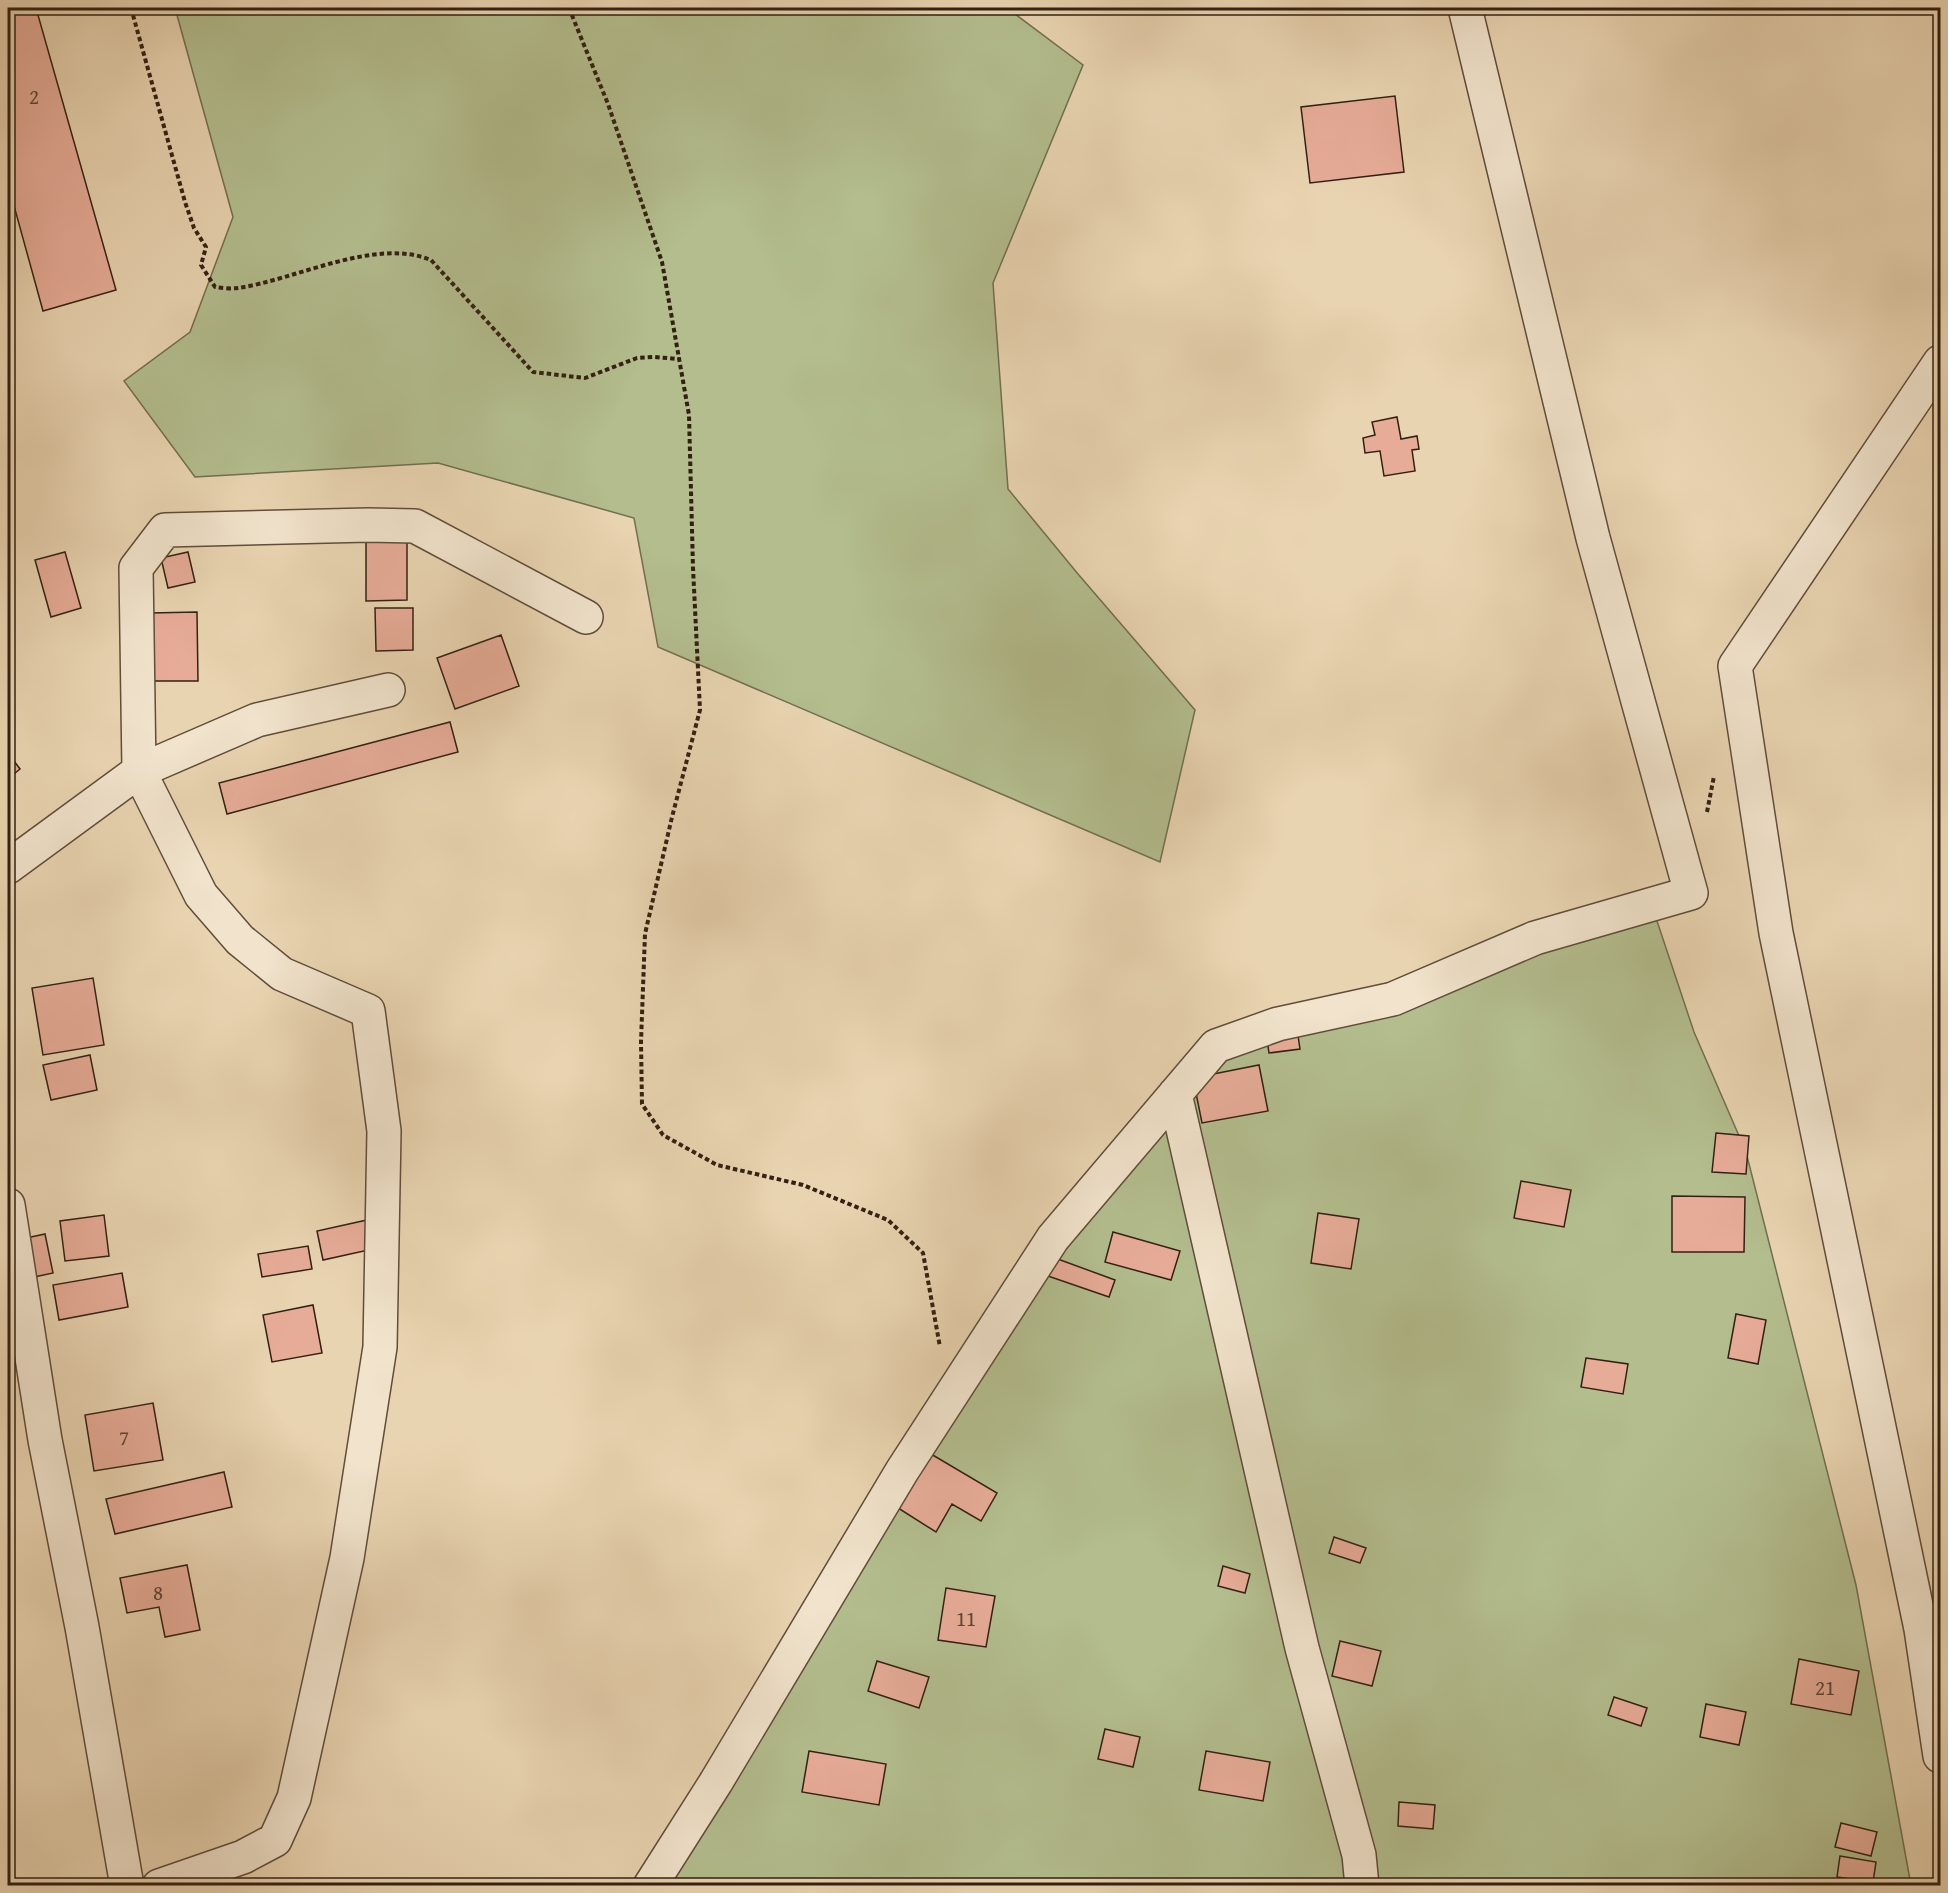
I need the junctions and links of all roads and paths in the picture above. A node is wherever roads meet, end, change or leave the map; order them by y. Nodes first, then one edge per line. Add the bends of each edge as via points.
1 (130, 8) edge
2 (569, 8) edge
3 (1465, 8) edge
4 (679, 359) junction
5 (1941, 362) edge
6 (586, 616) dead end
7 (388, 690) dead end
8 (1715, 768) dead end
9 (139, 771) junction
10 (1706, 814) dead end
11 (8, 867) edge
12 (1175, 1094) junction
13 (8, 1205) edge
14 (941, 1353) dead end
15 (1941, 1756) edge
16 (127, 1886) edge
17 (159, 1886) edge
18 (650, 1886) edge
19 (1362, 1886) edge

1 - 4 path via 185,202 206,247 201,266 215,287 237,288 336,261 383,254 417,255 431,261 532,372 585,378 637,358
2 - 4 path via 608,104 662,262
3 - 12 street via 1593,538 1691,893 1535,938 1393,999 1278,1024 1216,1046
4 - 14 path via 689,415 700,711 645,934 642,1104 663,1135 717,1165 803,1185 888,1220 923,1253
5 - 15 street via 1735,666 1776,933 1921,1629
6 - 9 street via 415,526 165,530 136,568
7 - 9 street via 257,720
8 - 10 path
9 - 11 street
9 - 17 street via 201,895 240,940 282,974 368,1011 384,1131 380,1347 347,1557 294,1798 274,1839 243,1857
12 - 18 street via 1053,1238 902,1471
12 - 19 street via 1302,1648 1359,1855
13 - 16 street via 45,1440

